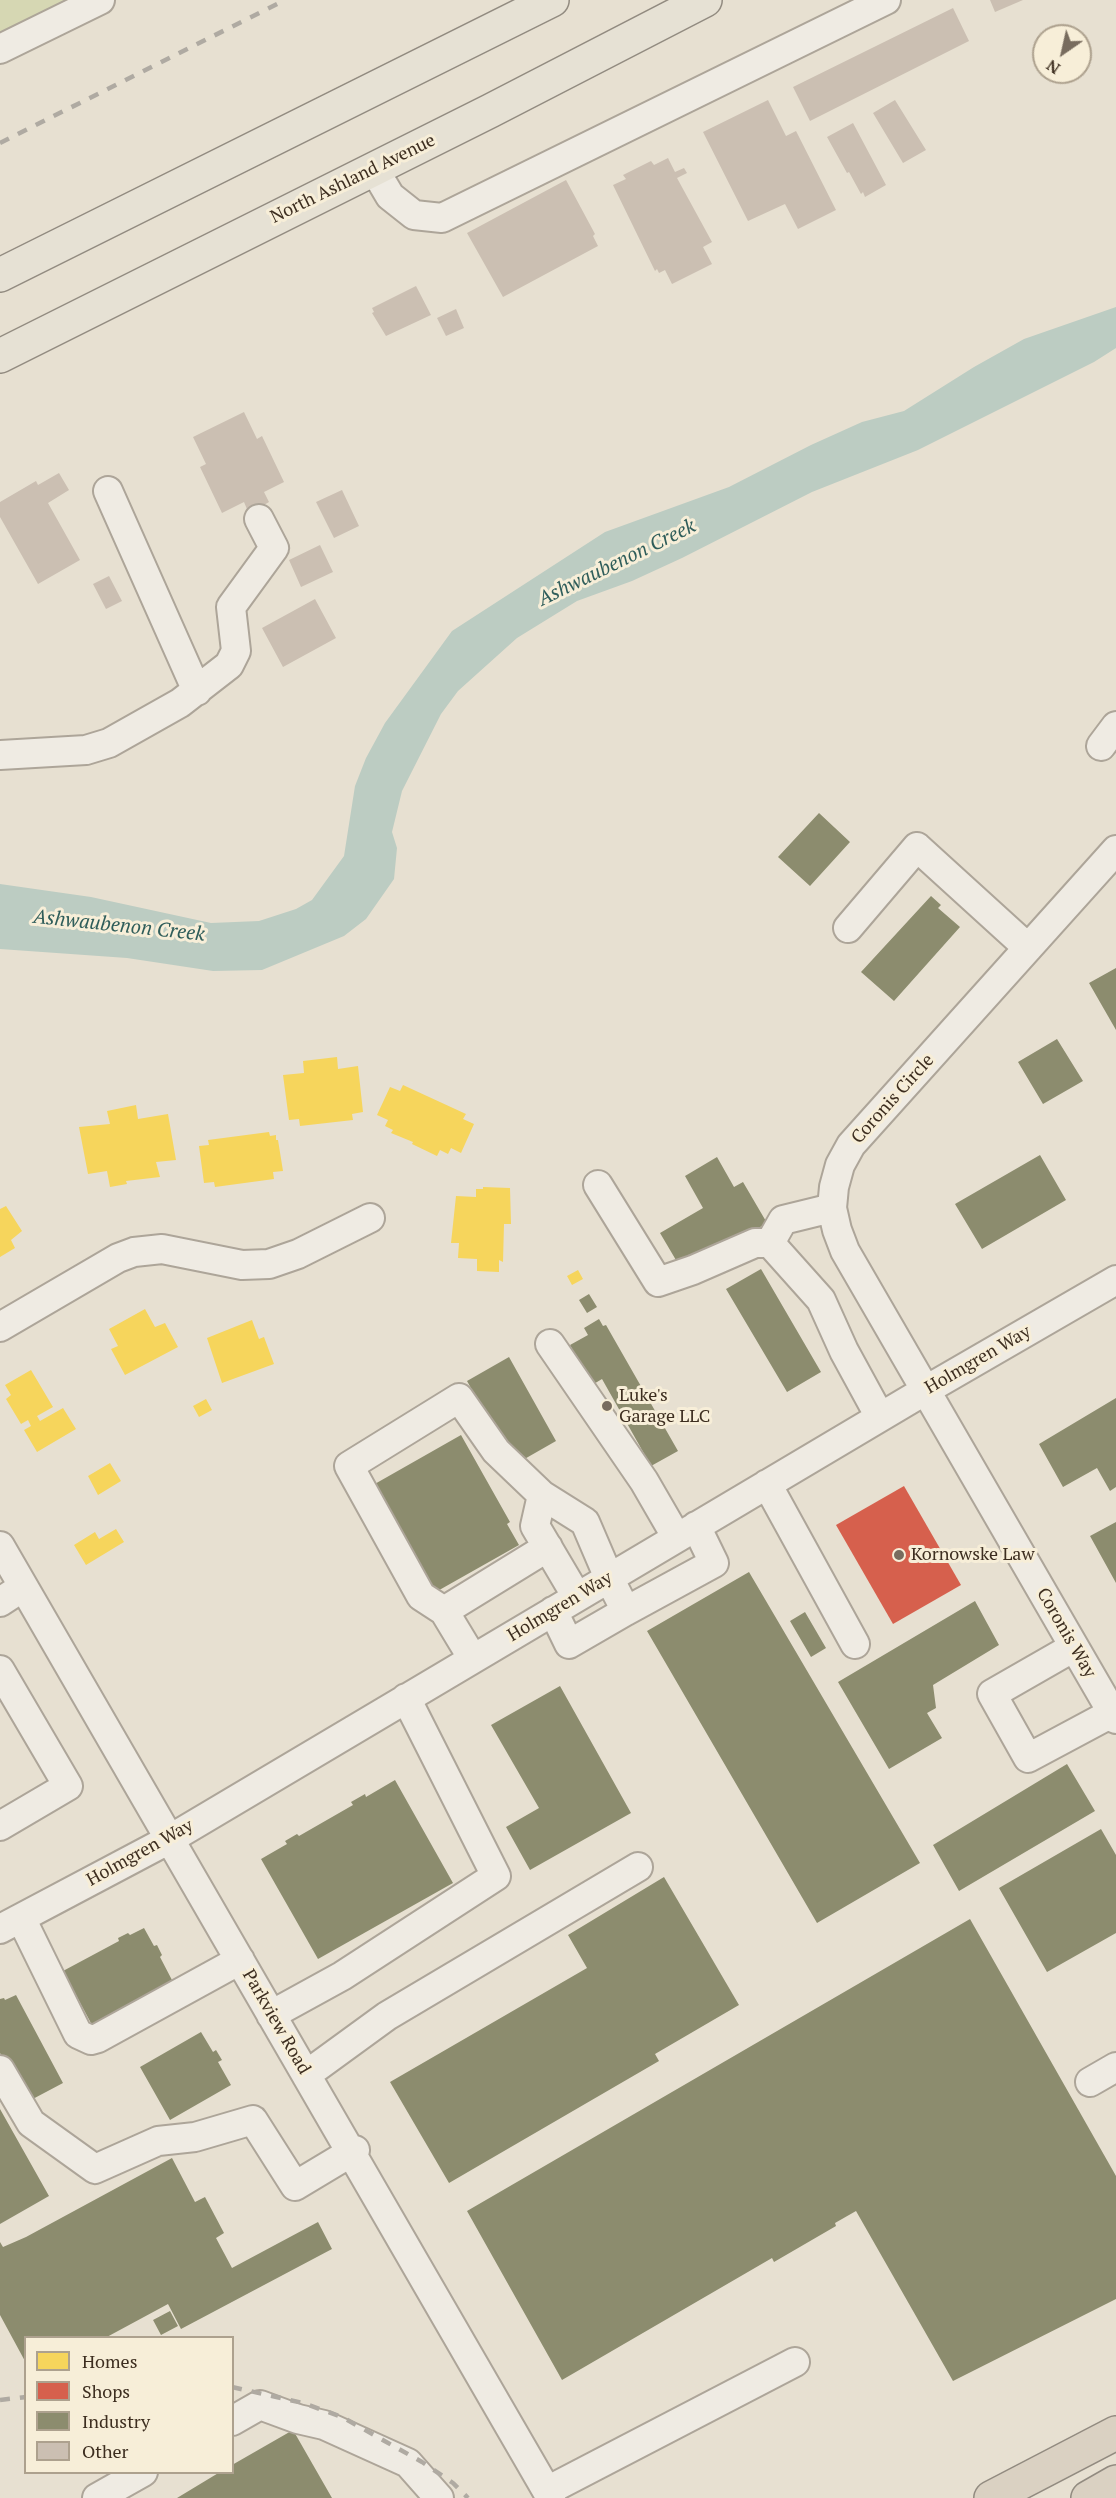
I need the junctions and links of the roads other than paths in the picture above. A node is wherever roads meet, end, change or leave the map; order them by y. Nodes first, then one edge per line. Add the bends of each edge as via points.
1 (100, 0) edge
2 (552, 0) edge
3 (705, 0) edge
4 (886, 0) edge
5 (0, 49) edge
6 (374, 169) junction
7 (87, 232) junction
8 (0, 275) edge
9 (0, 297) edge
10 (0, 356) edge
11 (108, 491) dead end
12 (259, 519) dead end
13 (197, 691) junction
14 (0, 755) edge
15 (1116, 850) edge
16 (848, 928) dead end
17 (1028, 948) junction
18 (598, 1185) dead end
19 (832, 1208) junction
20 (370, 1218) dead end
21 (770, 1243) junction
22 (860, 1277) junction
23 (1116, 1280) edge
24 (821, 1300) junction
25 (0, 1327) edge
26 (550, 1344) dead end
27 (926, 1390) junction
28 (880, 1417) junction
29 (767, 1484) junction
30 (542, 1495) junction
31 (687, 1532) junction
32 (0, 1546) edge
33 (548, 1547) junction
34 (609, 1578) junction
35 (12, 1594) edge
36 (577, 1597) junction
37 (444, 1611) junction
38 (553, 1611) junction
39 (626, 1611) junction
40 (855, 1644) dead end
41 (1074, 1647) junction
42 (473, 1659) junction
43 (0, 1670) edge
44 (406, 1698) junction
45 (1114, 1716) edge
46 (0, 1826) edge
47 (170, 1839) junction
48 (638, 1867) dead end
49 (7, 1920) edge
50 (240, 1960) junction
51 (272, 2015) junction
52 (1116, 2067) edge
53 (0, 2070) edge
54 (306, 2074) junction
55 (1090, 2082) dead end
56 (353, 2151) junction
57 (795, 2362) dead end
58 (234, 2420) edge
59 (1116, 2433) edge
60 (139, 2474) edge
61 (1116, 2482) edge
62 (549, 2494) edge
63 (97, 2498) edge
64 (439, 2498) edge
65 (991, 2498) edge
66 (1088, 2498) edge

1 - 5 street
2 - 7 main road
3 - 6 main road, North Ashland Avenue
4 - 6 street via 442,218 414,215 390,196
6 - 10 main road, North Ashland Avenue
7 - 8 main road
7 - 9 main road
11 - 13 street
12 - 13 street via 274,548 231,607 236,651 229,665
13 - 14 street via 109,743 86,750
15 - 17 street, Coronis Circle
16 - 17 street via 917,848
17 - 19 street, Coronis Circle via 851,1145 837,1176
18 - 21 street via 658,1282 755,1243
19 - 21 street via 783,1220
19 - 22 street, Coronis Circle via 837,1230
20 - 25 street via 269,1264 242,1265 162,1248 134,1252
21 - 24 street
22 - 24 street
22 - 27 street, Coronis Circle
23 - 27 street, Holmgren Way
24 - 28 street
26 - 31 street via 644,1481
27 - 28 street, Holmgren Way
27 - 41 street, Coronis Way
28 - 29 street, Holmgren Way
29 - 31 street, Holmgren Way
29 - 40 street
30 - 33 street via 535,1526
30 - 34 street via 585,1522
30 - 37 street via 496,1451 459,1398 349,1466 421,1596
31 - 34 street, Holmgren Way
31 - 39 street via 714,1563
32 - 35 street, Parkview Road
33 - 36 street
33 - 37 street
34 - 36 street, Holmgren Way
34 - 39 street
35 - 47 street, Parkview Road
36 - 38 street, Holmgren Way
37 - 42 street
38 - 39 street via 569,1644
38 - 42 street, Holmgren Way
41 - 45 street, Coronis Way
41 - 45 street via 992,1694 1028,1758
42 - 44 street, Holmgren Way
43 - 46 street via 68,1786
44 - 47 street, Holmgren Way
44 - 51 street via 496,1876 342,1976
47 - 49 street, Holmgren Way
47 - 50 street, Parkview Road
48 - 54 street via 387,2016
49 - 50 street via 78,2034 91,2040
50 - 51 street, Parkview Road
51 - 54 street, Parkview Road
52 - 55 street
53 - 56 street via 32,2123 95,2169 158,2141 195,2137 253,2120 295,2186
54 - 56 street, Parkview Road
56 - 62 street, Parkview Road
57 - 62 street
58 - 64 street via 260,2405 324,2425 408,2463
59 - 65 highway
60 - 63 street
61 - 66 highway

